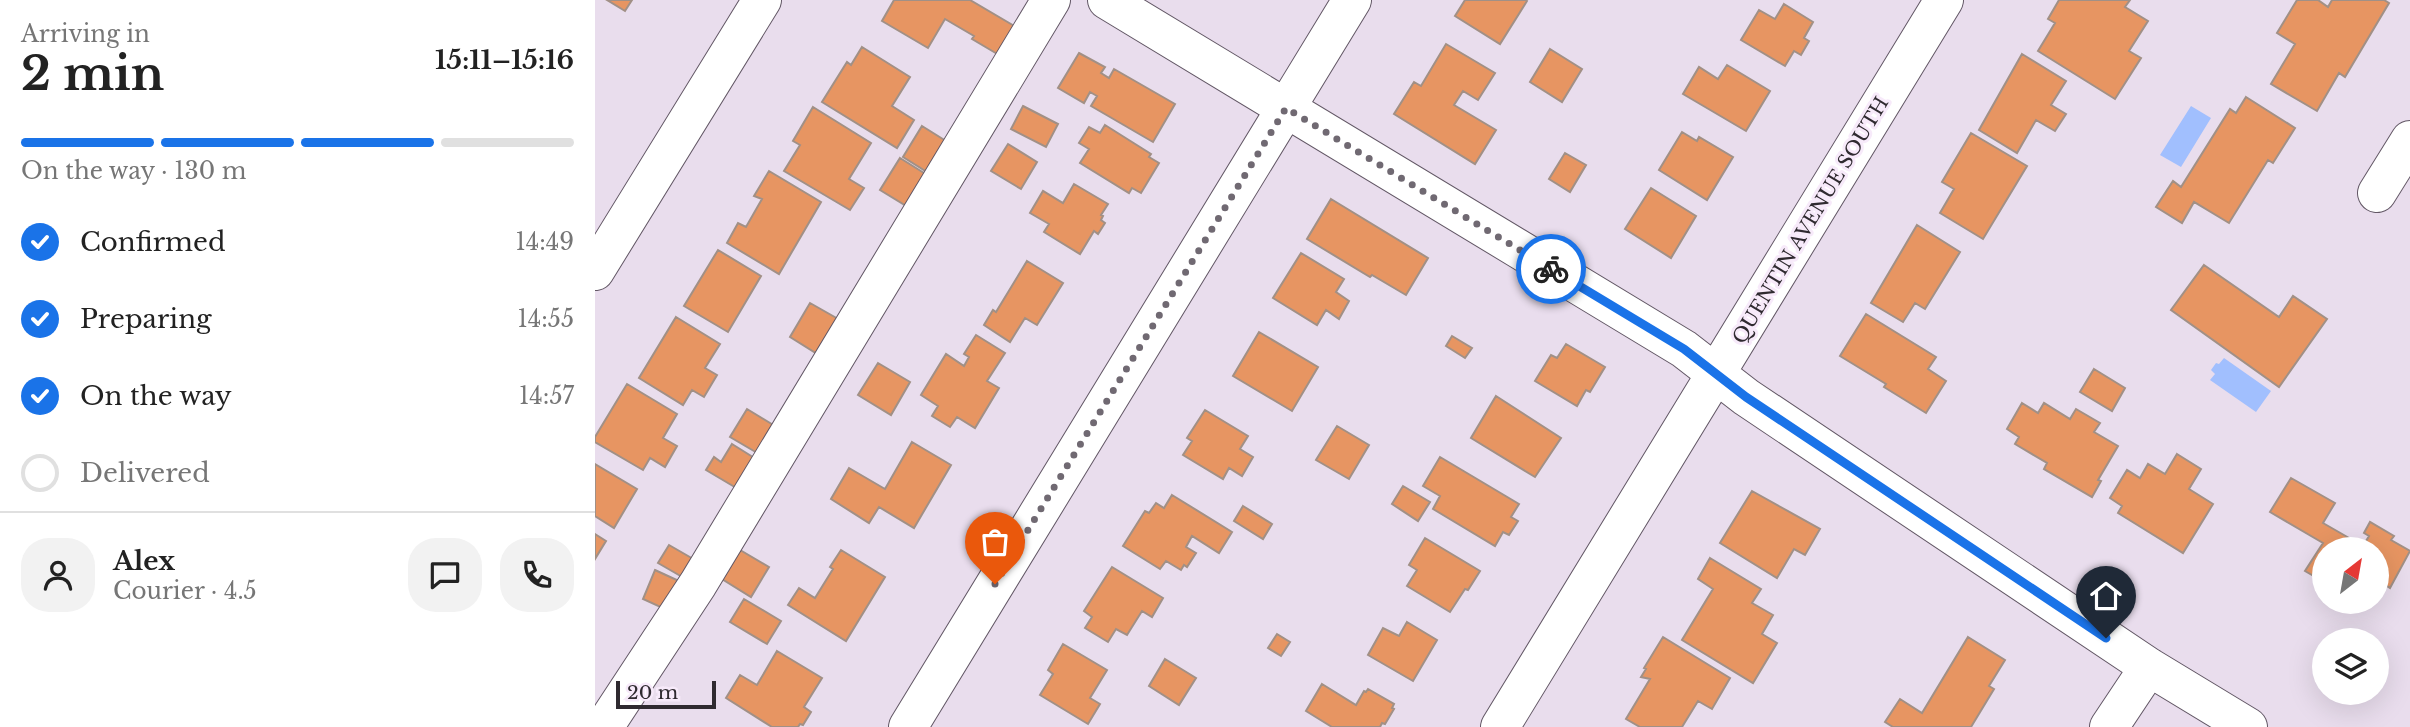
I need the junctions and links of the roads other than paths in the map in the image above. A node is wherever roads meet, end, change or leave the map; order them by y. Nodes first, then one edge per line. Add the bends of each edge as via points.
1 (761, 0) edge
2 (1051, 0) edge
3 (1107, 0) edge
4 (1352, 0) edge
5 (1944, 0) edge
6 (1286, 108) junction
7 (2410, 140) edge
8 (2377, 193) dead end
9 (595, 271) edge
10 (1716, 374) junction
11 (2149, 667) junction
12 (604, 727) edge
13 (908, 727) edge
14 (1500, 727) edge
15 (2109, 727) edge
16 (2248, 727) edge

1 - 9 street
2 - 12 street via 698,584
3 - 6 street
4 - 6 street
5 - 10 street, QUENTIN AVENUE SOUTH
6 - 10 street via 1684,349
6 - 13 street
7 - 8 street
10 - 11 street
10 - 14 street, QUENTIN AVENUE SOUTH
11 - 15 street
11 - 16 street

